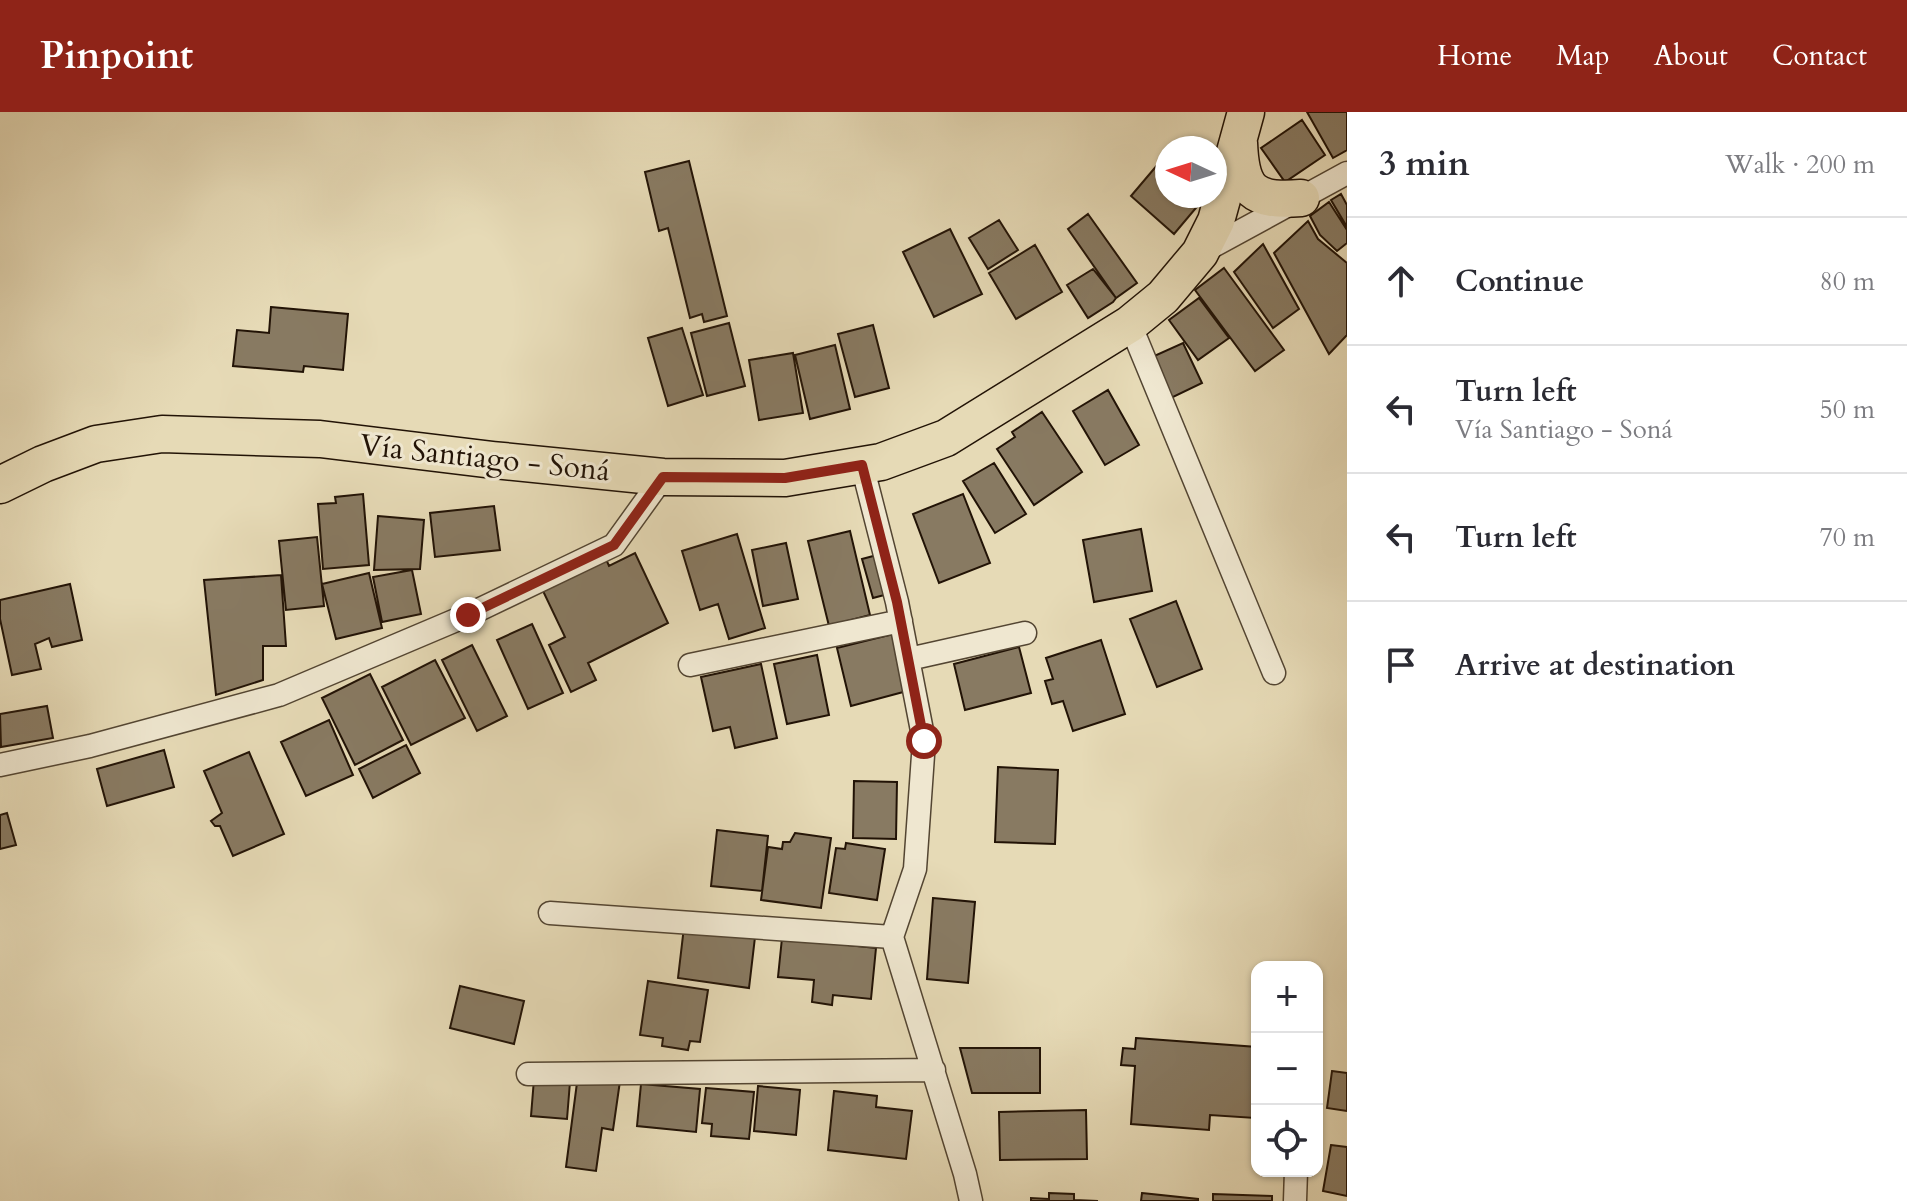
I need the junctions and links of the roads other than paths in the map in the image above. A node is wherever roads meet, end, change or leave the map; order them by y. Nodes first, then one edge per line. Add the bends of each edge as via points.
1 (1242, 125) edge
2 (1347, 173) edge
3 (1301, 198) junction
4 (1200, 253) junction
5 (1130, 324) junction
6 (862, 465) junction
7 (663, 477) junction
8 (0, 485) edge
9 (901, 621) junction
10 (1025, 633) dead end
11 (909, 659) junction
12 (690, 665) dead end
13 (1274, 673) dead end
14 (0, 765) edge
15 (550, 913) dead end
16 (892, 937) junction
17 (934, 1070) junction
18 (528, 1074) dead end
19 (1296, 1177) edge
20 (971, 1201) edge
21 (1295, 1201) edge

1 - 3 main road via 1245,182 1265,198
1 - 4 main road, Vía Santiago - Soná via 1216,221
2 - 3 street
3 - 4 street
4 - 5 main road, Vía Santiago - Soná via 1163,297
5 - 6 main road, Vía Santiago - Soná via 946,438
5 - 13 street
6 - 7 main road, Vía Santiago - Soná via 785,478
6 - 9 street
7 - 8 main road, Vía Santiago - Soná via 320,439 162,434 96,444
7 - 14 street via 614,545 468,615 279,695
9 - 11 street
9 - 12 street
10 - 11 street
11 - 16 street via 924,741 915,869
15 - 16 street
16 - 17 street
17 - 18 street
17 - 20 street
19 - 21 street

